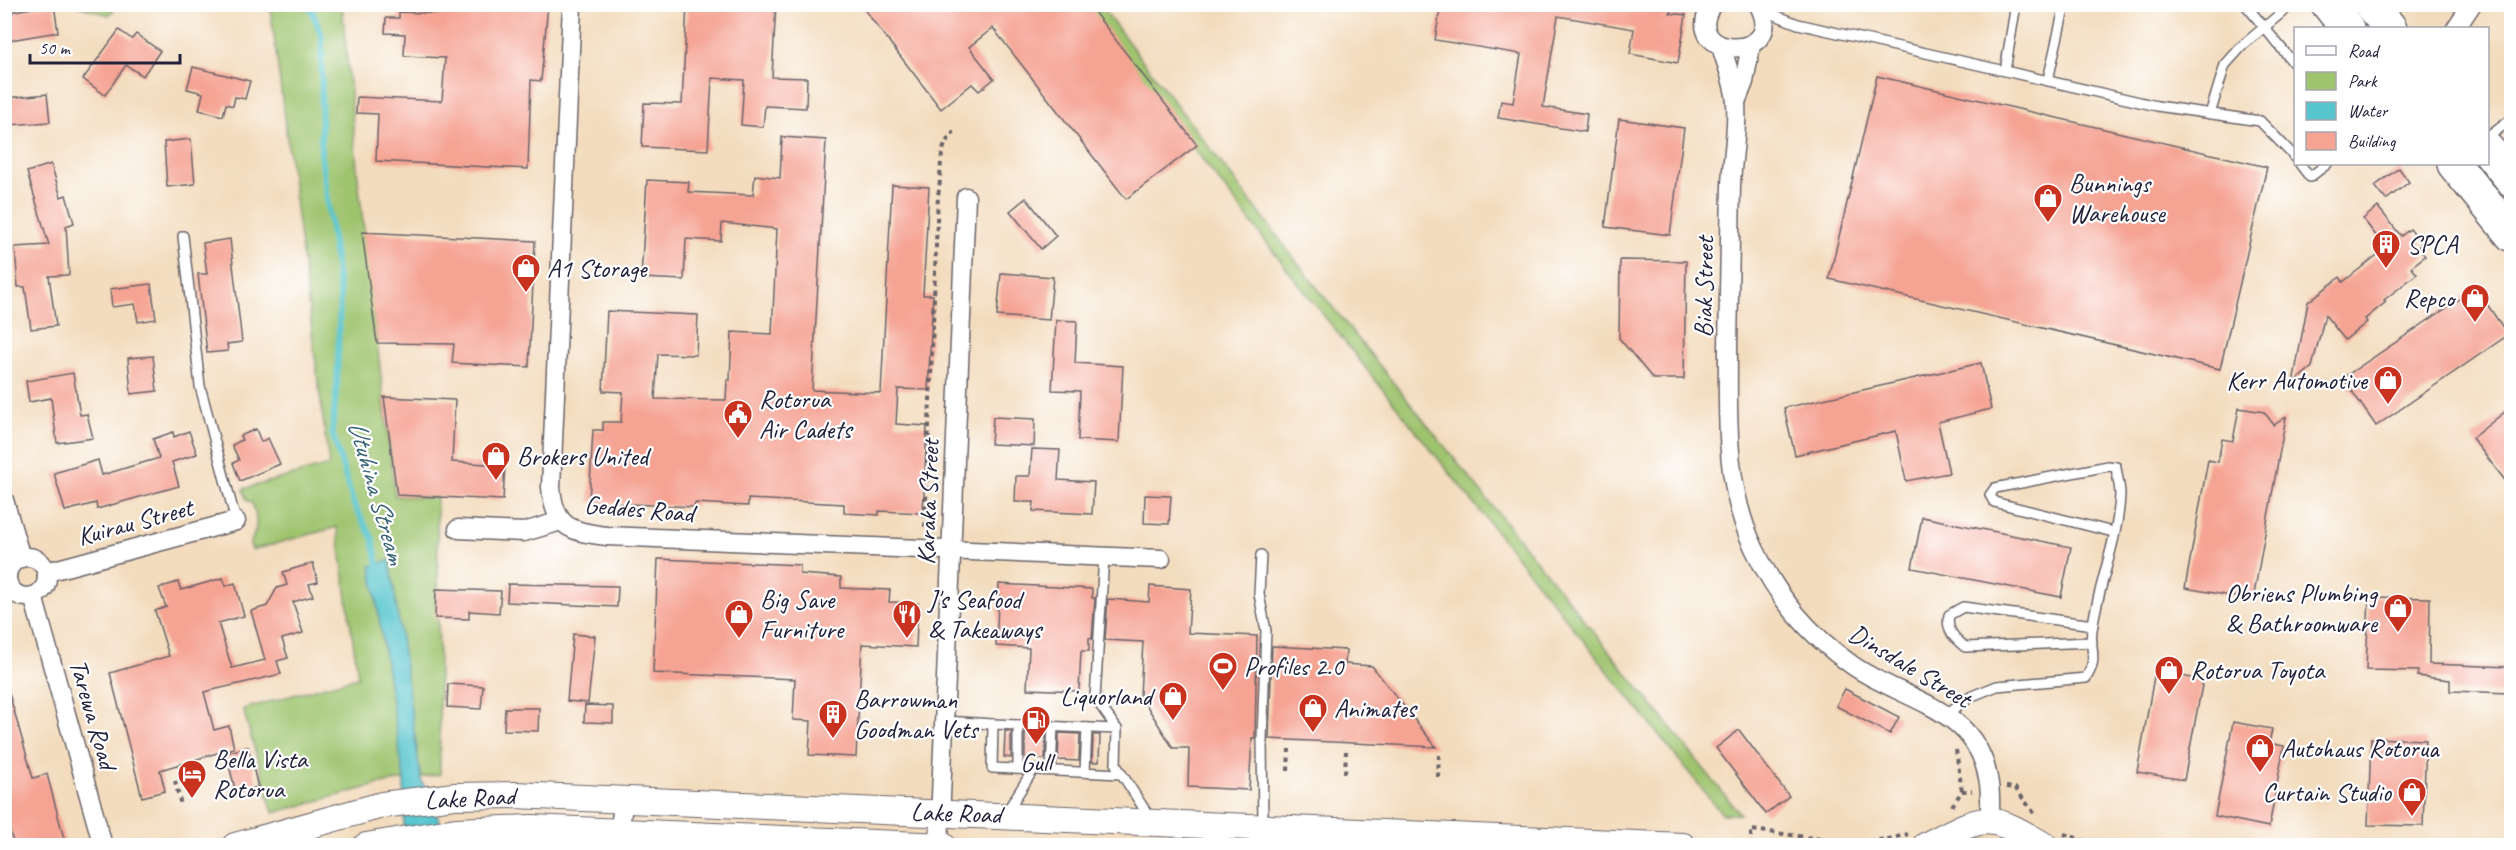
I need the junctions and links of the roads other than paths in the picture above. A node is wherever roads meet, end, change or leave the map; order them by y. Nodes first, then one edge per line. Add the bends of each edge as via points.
1 (572, 4) edge
2 (1712, 4) edge
3 (2016, 4) edge
4 (2065, 4) edge
5 (2246, 4) edge
6 (2292, 4) edge
7 (2328, 4) edge
8 (2370, 4) edge
9 (2472, 4) edge
10 (1759, 7) edge
11 (1782, 19) junction
12 (1763, 27) junction
13 (2346, 27) edge
14 (2389, 27) edge
15 (2457, 27) edge
16 (2264, 28) junction
17 (1751, 45) junction
18 (1721, 46) junction
19 (2294, 65) edge
20 (2005, 71) junction
21 (2048, 80) junction
22 (1736, 102) junction
23 (2210, 114) junction
24 (2511, 119) edge
25 (2489, 136) edge
26 (2489, 152) edge
27 (2294, 157) edge
28 (2301, 165) edge
29 (2326, 165) edge
30 (2455, 165) edge
31 (2511, 180) edge
32 (966, 197) dead end
33 (2511, 235) edge
34 (183, 236) dead end
35 (1731, 473) joint
36 (4, 500) edge
37 (236, 521) joint
38 (561, 521) junction
39 (458, 529) dead end
40 (2113, 532) junction
41 (951, 550) junction
42 (1261, 555) dead end
43 (1104, 556) junction
44 (21, 558) junction
45 (1161, 559) dead end
46 (47, 573) junction
47 (5, 582) edge
48 (33, 596) junction
49 (2093, 625) junction
50 (2092, 642) junction
51 (1946, 714) junction
52 (944, 721) junction
53 (993, 724) junction
54 (1018, 725) junction
55 (1053, 726) junction
56 (1087, 728) junction
57 (1117, 729) junction
58 (1017, 769) junction
59 (1033, 770) junction
60 (1051, 770) junction
61 (1085, 772) junction
62 (1121, 774) junction
63 (624, 798) junction
64 (940, 812) junction
65 (1005, 815) junction
66 (1990, 819) junction
67 (1152, 821) junction
68 (1263, 826) junction
69 (1950, 828) edge
70 (618, 838) edge
71 (1385, 839) edge
72 (1919, 839) edge
73 (2033, 841) edge
74 (377, 843) edge
75 (941, 845) edge
76 (103, 846) edge
77 (235, 846) edge
78 (1683, 846) edge

1 - 38 street, Geddes Road via 551,487
2 - 18 street, Biak Street via 1707,24 1711,37
3 - 20 lane
4 - 21 lane
5 - 16 lane
6 - 16 lane
7 - 13 highway
8 - 14 highway
9 - 15 street
10 - 11 lane
10 - 12 street
11 - 12 lane
11 - 20 lane
12 - 17 street
16 - 19 lane
16 - 23 lane via 2225,65
17 - 18 street via 1738,50
17 - 22 street, Biak Street
18 - 22 street, Biak Street
20 - 21 lane
21 - 23 lane via 2157,106
22 - 35 street, Biak Street via 1729,270
23 - 27 lane via 2260,121
24 - 25 lane
26 - 31 highway
28 - 29 lane via 2310,177
30 - 33 highway
32 - 41 street, Karaka Street
34 - 37 lane via 200,386
35 - 51 street, Dinsdale Street via 1740,515 1752,545 1769,580 1791,611 1853,666
36 - 44 street
37 - 46 street, Kuirau Street
38 - 39 street via 524,532
38 - 41 street, Geddes Road via 583,534 607,536
40 - 40 lane via 1994,502 1990,495 1995,488 2116,467 2120,494
40 - 49 lane
41 - 43 street, Geddes Road
41 - 52 street, Karaka Street
42 - 68 lane via 1259,594 1266,631
43 - 45 street, Geddes Road
43 - 57 lane via 1095,698
44 - 46 street via 36,559
44 - 47 street via 6,572
46 - 48 street via 45,585
47 - 48 street via 18,595
48 - 76 street, Tarewa Road
49 - 50 lane
49 - 50 lane via 1963,607 1949,615 1947,625 1965,647
50 - 51 lane via 2094,665 2086,678 1997,686 1972,696
51 - 66 street, Dinsdale Street via 1961,724 1984,761 1989,780
52 - 53 lane
52 - 64 street, Karaka Street
53 - 54 lane
53 - 58 lane via 992,768
54 - 55 lane
54 - 58 lane
55 - 56 lane
55 - 60 lane
56 - 57 lane
56 - 61 lane
57 - 62 lane via 1116,765
58 - 59 lane
59 - 60 lane
59 - 65 lane
60 - 61 lane
61 - 62 lane
62 - 67 lane
63 - 64 main road, Lake Road
63 - 70 street
63 - 77 main road, Lake Road via 454,796 382,805
64 - 65 main road, Lake Road
64 - 75 street, Karaka Street
65 - 67 main road, Lake Road
66 - 69 main road
66 - 73 main road via 2007,824
67 - 68 main road, Lake Road
68 - 71 main road, Lake Road
69 - 72 main road
70 - 74 main road, Lake Road via 532,828 456,831
70 - 75 main road, Lake Road
71 - 78 main road, Lake Road

